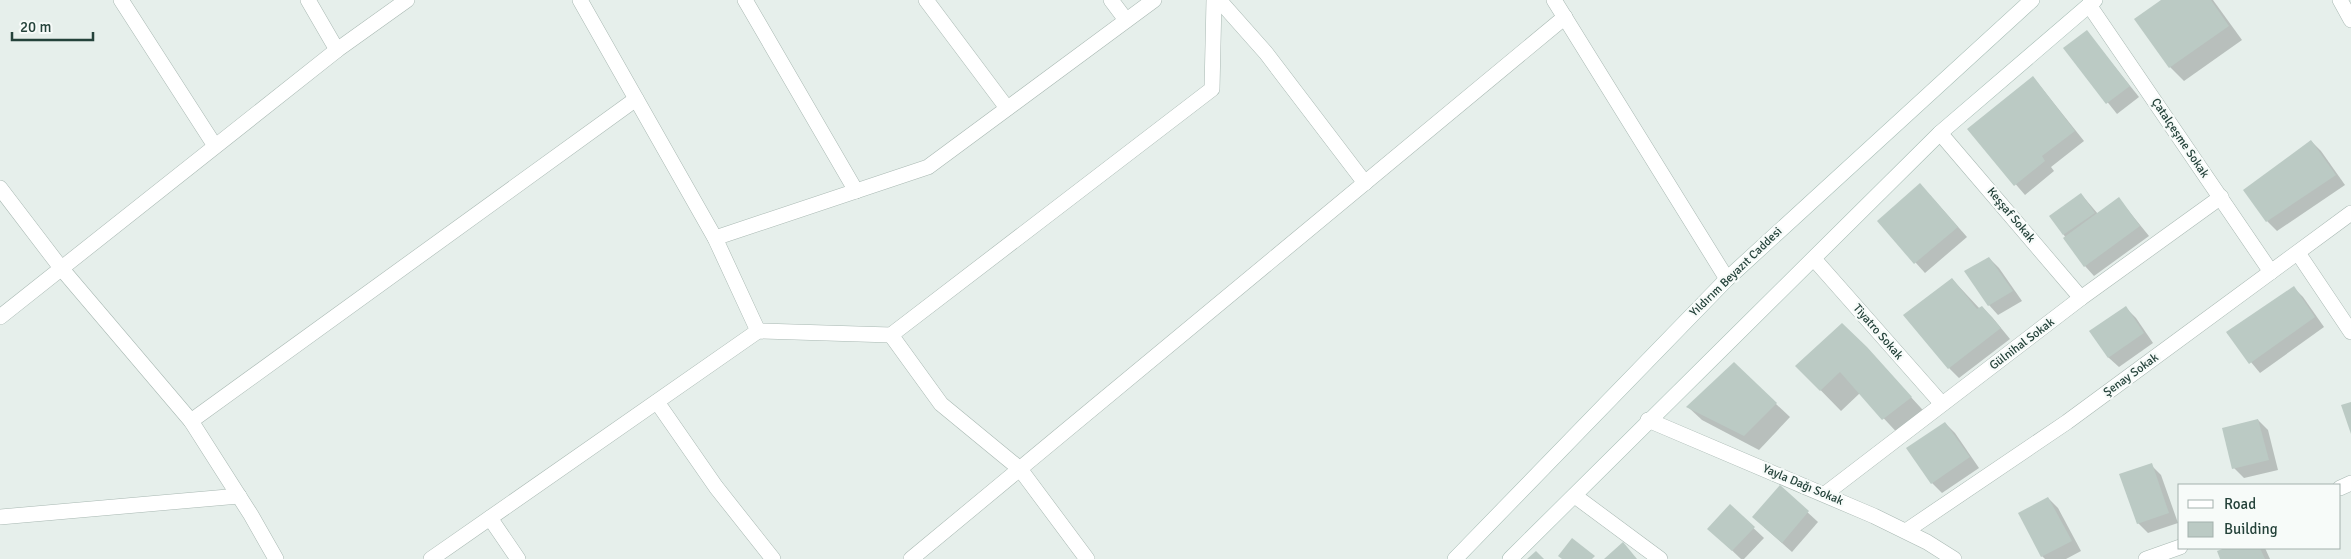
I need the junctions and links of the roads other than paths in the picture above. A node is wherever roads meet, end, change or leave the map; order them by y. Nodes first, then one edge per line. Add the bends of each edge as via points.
1 (121, 0) edge
2 (308, 0) edge
3 (407, 0) edge
4 (580, 0) edge
5 (745, 0) edge
6 (926, 0) edge
7 (1111, 0) edge
8 (1154, 0) edge
9 (1214, 0) edge
10 (1219, 0) edge
11 (1554, 0) edge
12 (2032, 0) edge
13 (2340, 0) edge
14 (2092, 2) edge
15 (1565, 17) junction
16 (1126, 20) junction
17 (2351, 20) edge
18 (337, 50) junction
19 (636, 99) junction
20 (1007, 108) junction
21 (1940, 132) junction
22 (215, 146) junction
23 (1365, 183) junction
24 (0, 188) edge
25 (856, 191) junction
26 (2221, 197) junction
27 (2351, 214) edge
28 (715, 238) junction
29 (2298, 253) junction
30 (1814, 259) junction
31 (60, 268) junction
32 (2271, 272) junction
33 (1726, 279) junction
34 (2081, 298) junction
35 (0, 317) edge
36 (758, 332) junction
37 (2351, 332) edge
38 (891, 334) junction
39 (658, 402) junction
40 (1942, 404) junction
41 (1648, 420) junction
42 (191, 421) junction
43 (1020, 469) junction
44 (1825, 494) junction
45 (239, 496) junction
46 (1574, 496) junction
47 (0, 517) edge
48 (490, 518) junction
49 (1906, 531) junction
50 (2178, 547) edge
51 (276, 559) edge
52 (431, 559) edge
53 (518, 559) edge
54 (774, 559) edge
55 (911, 559) edge
56 (1087, 559) edge
57 (1455, 559) edge
58 (1510, 559) edge
59 (1660, 559) edge
60 (1954, 559) edge
61 (2146, 559) edge

1 - 22 street
2 - 18 street
3 - 18 street
4 - 19 street
5 - 25 street
6 - 20 street
7 - 16 street
8 - 16 street
9 - 38 street via 1212,89
10 - 23 street via 1266,53
11 - 15 street
12 - 33 street, Yıldırım Beyazıt Caddesi
13 - 17 street
14 - 21 street
14 - 26 street, Çatalçeşme Sokak
15 - 23 street
15 - 33 street
16 - 20 street
18 - 22 street
19 - 28 street
19 - 42 street
20 - 25 street via 928,166
21 - 30 street
21 - 34 street, Keşşaf Sokak
22 - 31 street
23 - 43 street
24 - 31 street
25 - 28 street
26 - 32 street, Çatalçeşme Sokak
26 - 34 street, Gülnihal Sokak
27 - 29 street, Şenay Sokak
28 - 36 street
29 - 32 street, Şenay Sokak
29 - 37 street
30 - 40 street, Tiyatro Sokak
30 - 41 street
31 - 35 street
31 - 42 street
32 - 49 street, Şenay Sokak via 2067,422
33 - 57 street, Yıldırım Beyazıt Caddesi
34 - 40 street, Gülnihal Sokak
36 - 38 street
36 - 39 street
38 - 43 street via 941,404
39 - 48 street
39 - 54 street via 716,487
40 - 44 street, Gülnihal Sokak
41 - 44 street, Yayla Dağı Sokak
41 - 46 street
42 - 45 street
43 - 55 street
43 - 56 street
44 - 49 street, Yayla Dağı Sokak
45 - 47 street
45 - 51 street
46 - 58 street
46 - 59 street
48 - 52 street
48 - 53 street
49 - 60 street, Yayla Dağı Sokak
50 - 61 street

